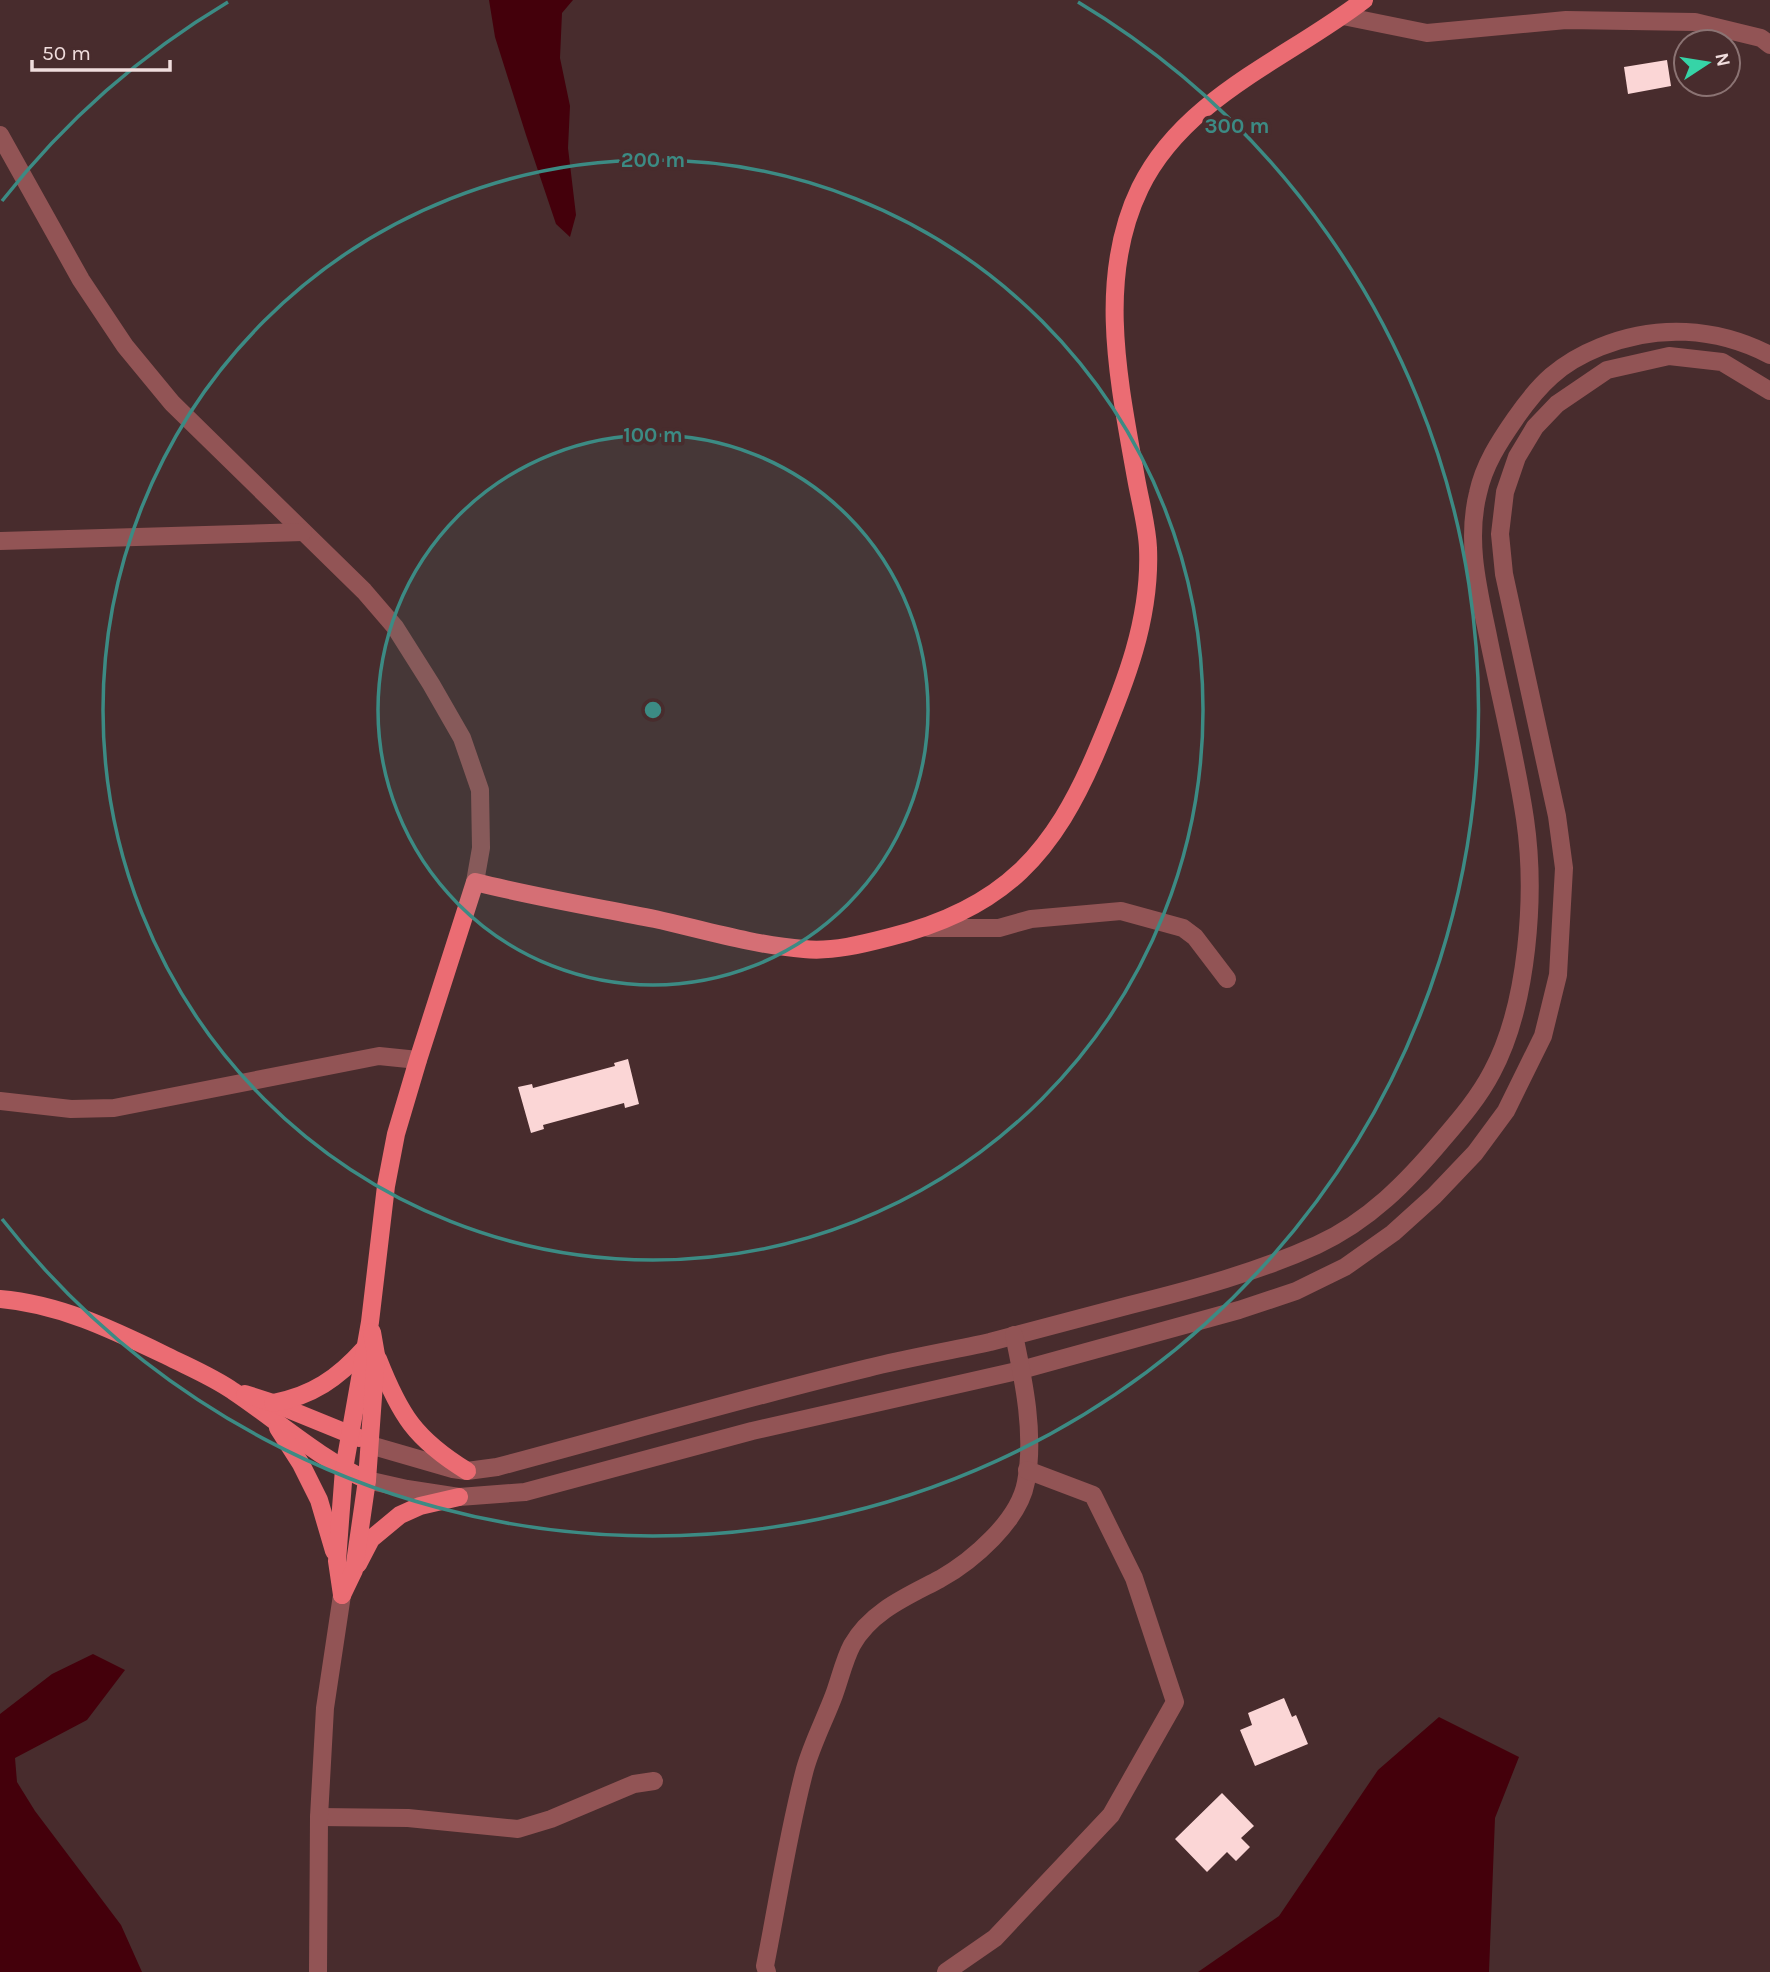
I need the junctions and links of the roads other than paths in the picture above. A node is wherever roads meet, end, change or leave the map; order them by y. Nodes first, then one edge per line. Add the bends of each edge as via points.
1 (1364, 0) edge
2 (1343, 16) junction
3 (1770, 45) edge
4 (0, 135) edge
5 (1770, 355) edge
6 (1770, 391) edge
7 (303, 532) junction
8 (0, 541) edge
9 (475, 882) junction
10 (928, 928) junction
11 (1227, 979) dead end
12 (418, 1060) junction
13 (0, 1101) edge
14 (0, 1299) edge
15 (1014, 1335) junction
16 (370, 1352) junction
17 (1021, 1370) junction
18 (273, 1411) junction
19 (350, 1434) junction
20 (370, 1444) junction
21 (344, 1469) junction
22 (467, 1471) junction
23 (1027, 1471) junction
24 (367, 1480) junction
25 (459, 1497) junction
26 (337, 1561) junction
27 (354, 1570) junction
28 (342, 1594) junction
29 (654, 1781) dead end
30 (318, 1817) junction
31 (318, 1972) edge
32 (767, 1972) edge
33 (946, 1972) edge

1 - 2 main road
2 - 3 street via 1427,33 1566,20 1695,22 1762,38
2 - 10 main road via 1192,120 1161,152 1141,185 1119,249 1115,339 1119,386 1148,544 1142,623 1128,673 1080,790 1033,861 988,897
4 - 7 street via 81,280 125,346 172,402
5 - 15 street via 1694,330 1630,337 1599,347 1564,364 1535,390 1493,452 1478,490 1472,530 1475,568 1526,821 1530,922 1509,1033 1471,1106 1407,1182 1367,1216 1320,1244 1220,1282
6 - 17 street via 1722,362 1670,356 1607,370 1557,404 1535,427 1517,457 1505,492 1500,534 1504,574 1557,816 1563,869 1558,975 1543,1036 1506,1111 1475,1153 1393,1233 1345,1267 1296,1291
7 - 8 street
7 - 9 street via 395,627 462,738 480,790 481,848
9 - 10 main road via 807,950 850,946
9 - 12 main road
10 - 11 street via 999,928 1031,919 1121,911 1183,928
12 - 13 street via 379,1056 114,1108 71,1109
12 - 16 main road via 386,1186
14 - 18 main road via 65,1311 101,1325
15 - 17 street
15 - 22 street
16 - 18 main road
16 - 19 main road
16 - 20 main road
16 - 22 main road via 401,1412 428,1443
17 - 23 street
17 - 25 street via 752,1431 525,1492
18 - 19 main road
18 - 21 main road
18 - 26 main road via 319,1500
19 - 20 main road
19 - 21 main road
20 - 22 street
20 - 24 main road
21 - 24 main road
21 - 26 main road
23 - 32 street via 1026,1485 1006,1523 977,1554 879,1613 853,1644 806,1767
23 - 33 street via 1093,1495 1134,1578 1175,1702 1111,1815 995,1938
24 - 25 street
24 - 27 main road
25 - 27 main road via 400,1515 371,1539
26 - 28 main road
27 - 28 main road
28 - 30 street via 325,1708
29 - 30 street via 634,1784 518,1829 408,1818
30 - 31 street

